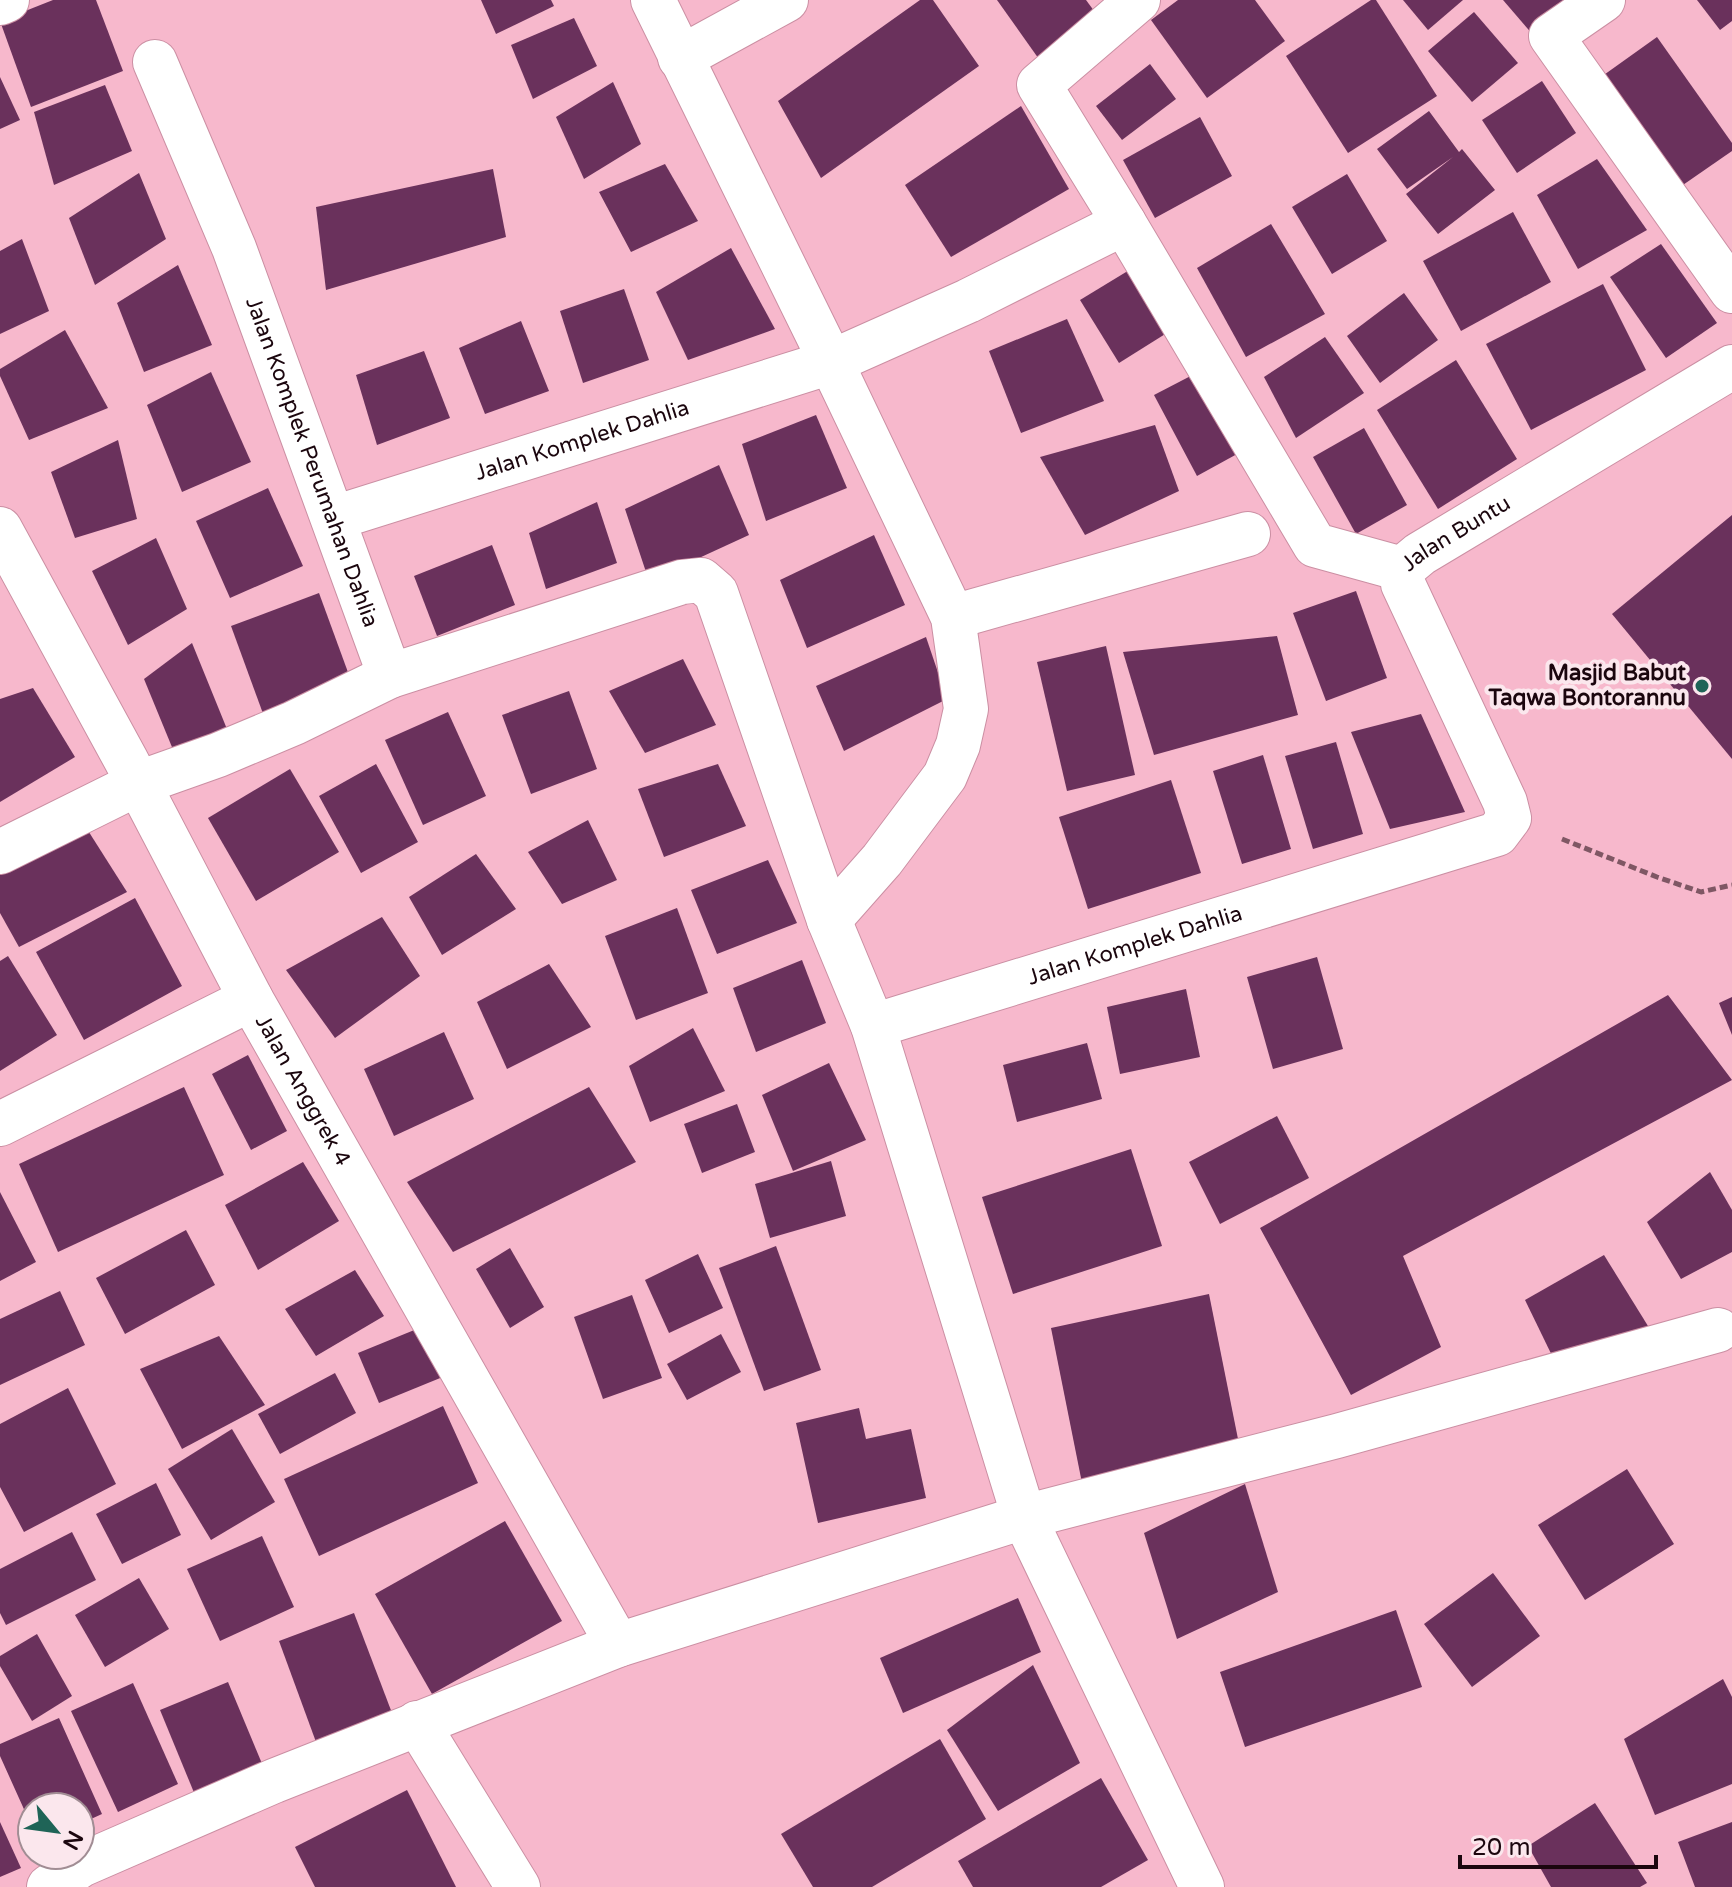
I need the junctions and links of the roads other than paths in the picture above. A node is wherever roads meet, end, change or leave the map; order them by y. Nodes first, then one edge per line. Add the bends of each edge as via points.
1 (7, 0) edge
2 (653, 0) edge
3 (786, 0) edge
4 (1138, 0) edge
5 (1603, 0) edge
6 (0, 3) edge
7 (680, 58) junction
8 (155, 62) dead end
9 (1124, 223) junction
10 (1732, 291) edge
11 (831, 362) junction
12 (1732, 367) edge
13 (334, 518) junction
14 (0, 529) edge
15 (1248, 534) dead end
16 (1402, 569) junction
17 (953, 617) junction
18 (390, 676) junction
19 (139, 783) junction
20 (0, 852) edge
21 (1395, 864) joint
22 (829, 920) junction
23 (251, 999) junction
24 (873, 1026) junction
25 (0, 1124) edge
26 (1718, 1330) dead end
27 (1024, 1517) junction
28 (618, 1645) junction
29 (417, 1723) junction
30 (49, 1887) edge
31 (518, 1887) edge
32 (1202, 1887) edge

1 - 6 street
2 - 7 street
3 - 7 street
4 - 9 street via 1039,85
5 - 10 street via 1551,36
7 - 11 street
8 - 13 street, Jalan Komplek Perumahan Dahlia via 234,248
9 - 11 street, Jalan Komplek Dahlia
9 - 16 street via 1315,545
11 - 13 street, Jalan Komplek Dahlia
11 - 17 street
12 - 16 street, Jalan Buntu
13 - 18 street, Jalan Komplek Perumahan Dahlia
14 - 19 street, Jalan Anggrek 4
15 - 17 street
16 - 21 street, Jalan Buntu via 1403,584 1509,818 1497,834
17 - 22 street via 966,709 958,745 945,776
18 - 19 street via 294,723
18 - 22 street via 701,580 716,593
19 - 20 street
19 - 23 street, Jalan Anggrek 4
21 - 24 street, Jalan Komplek Dahlia
22 - 24 street
23 - 25 street
23 - 28 street, Jalan Anggrek 4
24 - 27 street
26 - 27 street
27 - 28 street
27 - 32 street
28 - 29 street
29 - 30 street via 81,1865
29 - 31 street

